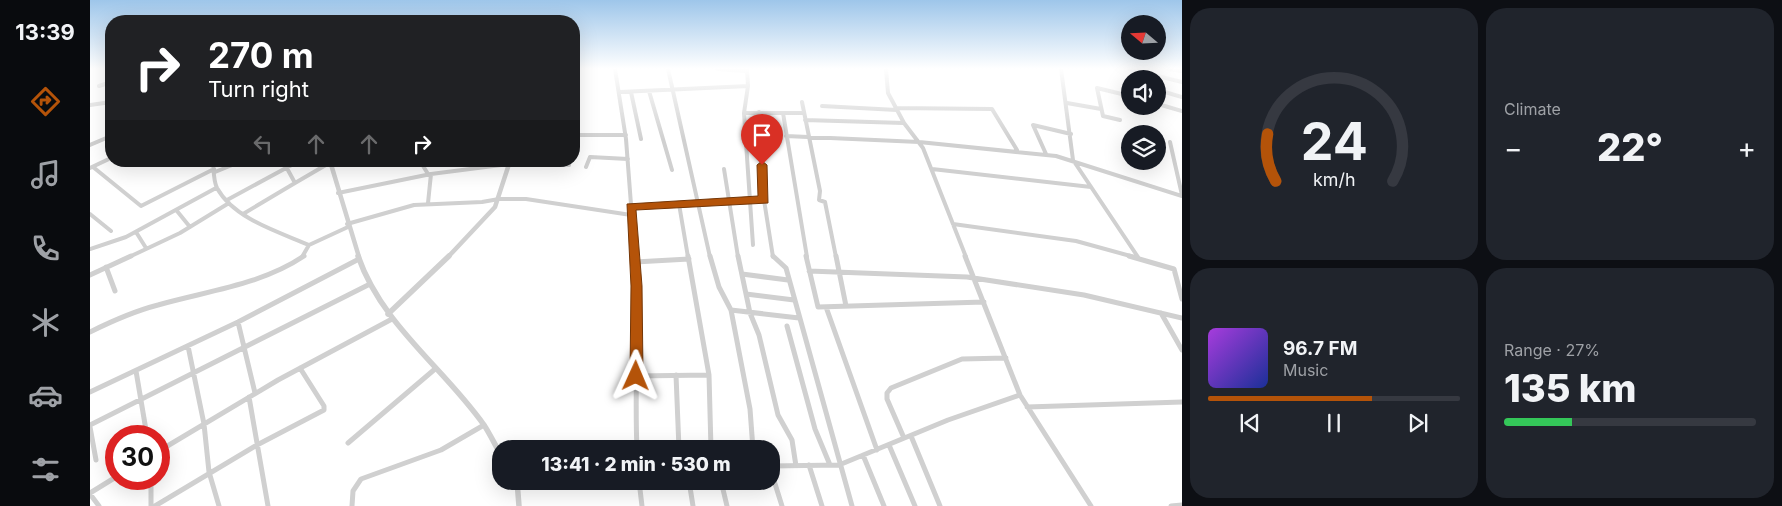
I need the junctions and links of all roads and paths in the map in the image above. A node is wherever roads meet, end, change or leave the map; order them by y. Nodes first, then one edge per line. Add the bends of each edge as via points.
1 (620, 92) edge
2 (631, 92) edge
3 (649, 93) edge
4 (672, 93) edge
5 (747, 93) edge
6 (888, 93) edge
7 (1065, 93) edge
8 (1098, 93) edge
9 (1167, 93) edge
10 (1182, 97) edge
11 (802, 102) dead end
12 (1067, 102) junction
13 (105, 103) edge
14 (90, 105) edge
15 (822, 106) dead end
16 (1166, 106) edge
17 (897, 109) junction
18 (1102, 109) junction
19 (1182, 110) edge
20 (759, 112) junction
21 (744, 113) junction
22 (783, 113) junction
23 (803, 113) junction
24 (805, 120) junction
25 (1120, 120) dead end
26 (904, 123) junction
27 (1071, 134) junction
28 (626, 135) junction
29 (580, 136) edge
30 (786, 136) junction
31 (809, 138) junction
32 (105, 139) edge
33 (640, 139) dead end
34 (918, 142) junction
35 (1170, 142) dead end
36 (90, 145) edge
37 (1017, 150) junction
38 (1046, 154) junction
39 (628, 159) junction
40 (1074, 160) junction
41 (105, 161) edge
42 (223, 167) edge
43 (322, 167) edge
44 (331, 167) edge
45 (424, 167) edge
46 (484, 167) edge
47 (508, 167) edge
48 (586, 167) dead end
49 (91, 168) edge
50 (286, 168) joint
51 (478, 168) joint
52 (724, 169) dead end
53 (932, 169) junction
54 (214, 170) junction
55 (672, 170) dead end
56 (429, 174) junction
57 (295, 183) junction
58 (216, 188) junction
59 (1092, 188) junction
60 (338, 193) junction
61 (1182, 195) edge
62 (499, 199) junction
63 (749, 200) junction
64 (764, 200) junction
65 (228, 201) junction
66 (729, 201) junction
67 (428, 203) junction
68 (699, 203) junction
69 (680, 204) junction
70 (631, 206) junction
71 (177, 211) junction
72 (90, 214) edge
73 (243, 214) junction
74 (631, 215) junction
75 (953, 224) junction
76 (190, 226) junction
77 (347, 226) junction
78 (111, 231) dead end
79 (136, 232) junction
80 (309, 245) junction
81 (753, 245) dead end
82 (146, 248) junction
83 (90, 249) edge
84 (1138, 257) junction
85 (359, 258) junction
86 (689, 259) junction
87 (635, 262) junction
88 (106, 267) junction
89 (809, 271) junction
90 (840, 273) junction
91 (90, 274) edge
92 (742, 274) junction
93 (975, 279) junction
94 (788, 280) junction
95 (370, 284) junction
96 (115, 292) dead end
97 (746, 294) junction
98 (1182, 299) edge
99 (794, 300) junction
100 (984, 302) junction
101 (846, 306) junction
102 (826, 307) junction
103 (731, 310) junction
104 (750, 313) junction
105 (1161, 313) junction
106 (390, 317) junction
107 (798, 318) junction
108 (1182, 318) edge
109 (238, 322) junction
110 (787, 326) dead end
111 (90, 332) edge
112 (188, 346) junction
113 (245, 346) junction
114 (1182, 350) edge
115 (1006, 358) junction
116 (300, 368) junction
117 (435, 369) junction
118 (136, 371) junction
119 (194, 372) junction
120 (676, 375) junction
121 (709, 375) junction
122 (636, 376) junction
123 (90, 392) edge
124 (252, 395) junction
125 (1020, 395) junction
126 (142, 399) junction
127 (1182, 402) edge
128 (1027, 407) junction
129 (204, 424) junction
130 (146, 425) edge
131 (484, 425) junction
132 (90, 426) edge
133 (907, 437) junction
134 (492, 440) edge
135 (637, 440) edge
136 (679, 440) edge
137 (711, 440) edge
138 (752, 440) edge
139 (348, 443) dead end
140 (170, 444) edge
141 (258, 445) junction
142 (889, 445) junction
143 (877, 450) junction
144 (863, 455) junction
145 (96, 460) dead end
146 (809, 465) junction
147 (830, 465) junction
148 (838, 465) junction
149 (780, 466) edge
150 (796, 466) junction
151 (209, 472) junction
152 (105, 484) edge
153 (151, 490) edge
154 (518, 490) edge
155 (640, 490) edge
156 (690, 490) edge
157 (723, 490) edge
158 (777, 490) edge
159 (90, 493) edge
160 (1182, 505) edge
161 (99, 506) edge
162 (153, 506) edge
163 (219, 506) edge
164 (268, 506) edge
165 (352, 506) edge
166 (520, 506) edge
167 (642, 506) edge
168 (693, 506) edge
169 (727, 506) edge
170 (782, 506) edge
171 (822, 506) edge
172 (852, 506) edge
173 (884, 506) edge
174 (915, 506) edge
175 (940, 506) edge
176 (1091, 506) edge
177 (1171, 506) edge

1 - 28 street
2 - 33 street
3 - 55 street
4 - 68 street
5 - 21 street
6 - 17 street
7 - 12 street
8 - 18 street
9 - 10 street
11 - 23 street
12 - 18 street
12 - 27 street
13 - 14 street
15 - 17 street
16 - 19 street
17 - 26 street
17 - 37 street via 992,109
18 - 25 street via 1104,117
20 - 21 street
20 - 22 street
20 - 64 street
21 - 63 street
22 - 23 street
22 - 30 street
23 - 24 street
24 - 26 street
24 - 31 street
26 - 34 street
27 - 38 street via 1033,125
27 - 40 street
28 - 29 street
28 - 39 street
30 - 31 street
30 - 89 street
31 - 34 street
31 - 90 street via 820,191 818,200 825,202
32 - 36 street
34 - 37 street
34 - 53 street
35 - 61 street
37 - 38 street
38 - 40 street
39 - 48 street via 590,157
39 - 70 street
40 - 59 street
40 - 61 street
41 - 49 street
42 - 54 street
43 - 57 street
44 - 60 street
45 - 56 street
46 - 51 street
47 - 62 street
49 - 54 street via 141,206
50 - 57 street
50 - 65 street
51 - 56 street
52 - 66 street
53 - 59 street
53 - 75 street
54 - 58 street
56 - 60 street
56 - 67 street
57 - 73 street
58 - 65 street
58 - 71 street
59 - 84 street
60 - 77 street
62 - 67 street
62 - 74 street via 526,199
62 - 106 street via 466,240
63 - 64 street
63 - 66 street
63 - 81 street
64 - 94 street via 771,252 786,268
65 - 73 street
65 - 76 street
66 - 68 street
66 - 92 street
67 - 77 street
68 - 69 street
68 - 103 street via 722,298
69 - 70 street
69 - 86 street
70 - 74 street
71 - 76 street
71 - 79 street
72 - 78 street
73 - 80 street
74 - 87 street
75 - 84 street via 1076,241
75 - 93 street
76 - 82 street
77 - 80 street
77 - 85 street
79 - 82 street
79 - 83 street
80 - 111 street via 306,255 293,264 248,283 157,305
82 - 88 street
84 - 98 street via 1174,269
85 - 95 street
85 - 109 street
86 - 87 street
86 - 121 street
87 - 122 street
88 - 91 street
88 - 96 street
89 - 90 street
89 - 102 street via 818,307
90 - 93 street
90 - 101 street
92 - 94 street
92 - 97 street
93 - 100 street
93 - 105 street via 1075,293
94 - 99 street
95 - 106 street
95 - 113 street
97 - 99 street
97 - 104 street
99 - 107 street
100 - 101 street
100 - 115 street
101 - 102 street
102 - 143 street
103 - 104 street
103 - 138 street via 750,409
104 - 107 street
104 - 150 street via 759,335 778,415 792,440
105 - 108 street
105 - 114 street
106 - 116 street
106 - 117 street
107 - 148 street
109 - 112 street
109 - 113 street
110 - 147 street via 815,429
112 - 118 street
112 - 119 street
113 - 119 street
113 - 124 street
115 - 125 street
115 - 133 street via 962,359 891,388 887,399
116 - 124 street
116 - 141 street via 324,410
117 - 131 street
117 - 139 street
118 - 123 street
118 - 126 street
119 - 126 street
119 - 129 street
120 - 121 street
120 - 122 street
120 - 136 street
121 - 137 street
122 - 135 street
124 - 129 street
124 - 141 street
125 - 128 street
125 - 133 street
126 - 130 street
126 - 132 street
127 - 128 street
128 - 176 street
129 - 140 street
129 - 151 street
131 - 134 street
131 - 165 street via 441,450 361,479 353,491
132 - 145 street
133 - 142 street
133 - 175 street
141 - 151 street
141 - 164 street
142 - 143 street
142 - 174 street
143 - 144 street
144 - 148 street
144 - 173 street
146 - 147 street
146 - 150 street
146 - 171 street
147 - 148 street
148 - 172 street
149 - 150 street
151 - 162 street
151 - 163 street
152 - 159 street
153 - 162 street
154 - 166 street
155 - 167 street
156 - 168 street
157 - 169 street
158 - 170 street
159 - 161 street
160 - 177 street

